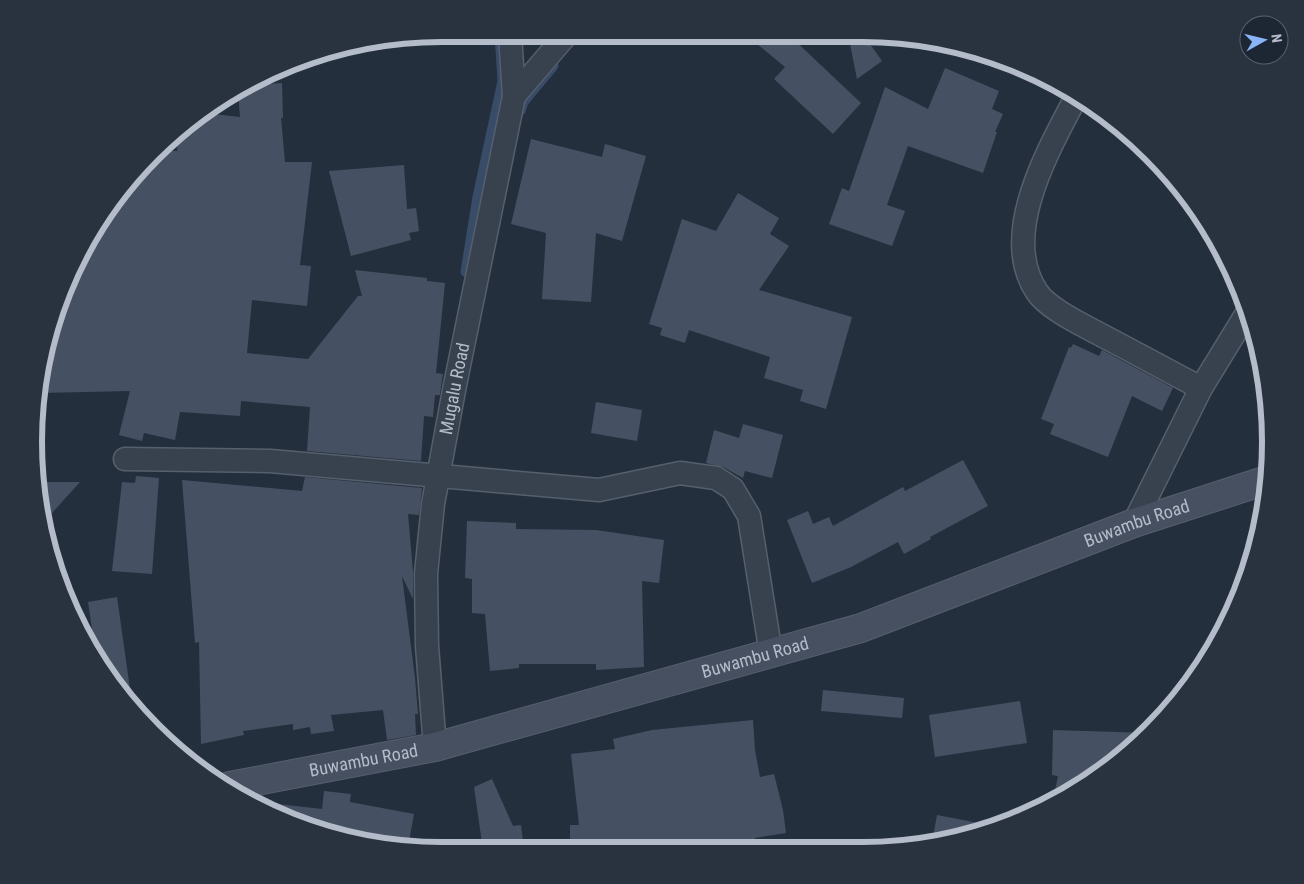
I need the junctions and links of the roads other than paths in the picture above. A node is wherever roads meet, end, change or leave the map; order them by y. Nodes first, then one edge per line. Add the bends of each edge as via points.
1 (511, 42) edge
2 (560, 42) edge
3 (514, 96) junction
4 (1074, 103) edge
5 (1242, 321) edge
6 (1201, 388) junction
7 (125, 458) dead end
8 (438, 475) junction
9 (1259, 482) edge
10 (1134, 523) junction
11 (772, 654) junction
12 (435, 747) junction
13 (237, 785) edge

1 - 3 street, Mugalu Road
2 - 3 street
3 - 8 street, Mugalu Road
4 - 6 street via 1036,180 1026,215 1022,245 1028,272 1038,293 1062,313
5 - 6 street
6 - 10 street
7 - 8 street via 270,461
8 - 11 street via 599,490 680,473 716,478 733,489 749,516
8 - 12 street, Mugalu Road via 426,574 426,646
9 - 10 street, Buwambu Road
10 - 11 street, Buwambu Road via 861,628
11 - 12 street, Buwambu Road
12 - 13 street, Buwambu Road

